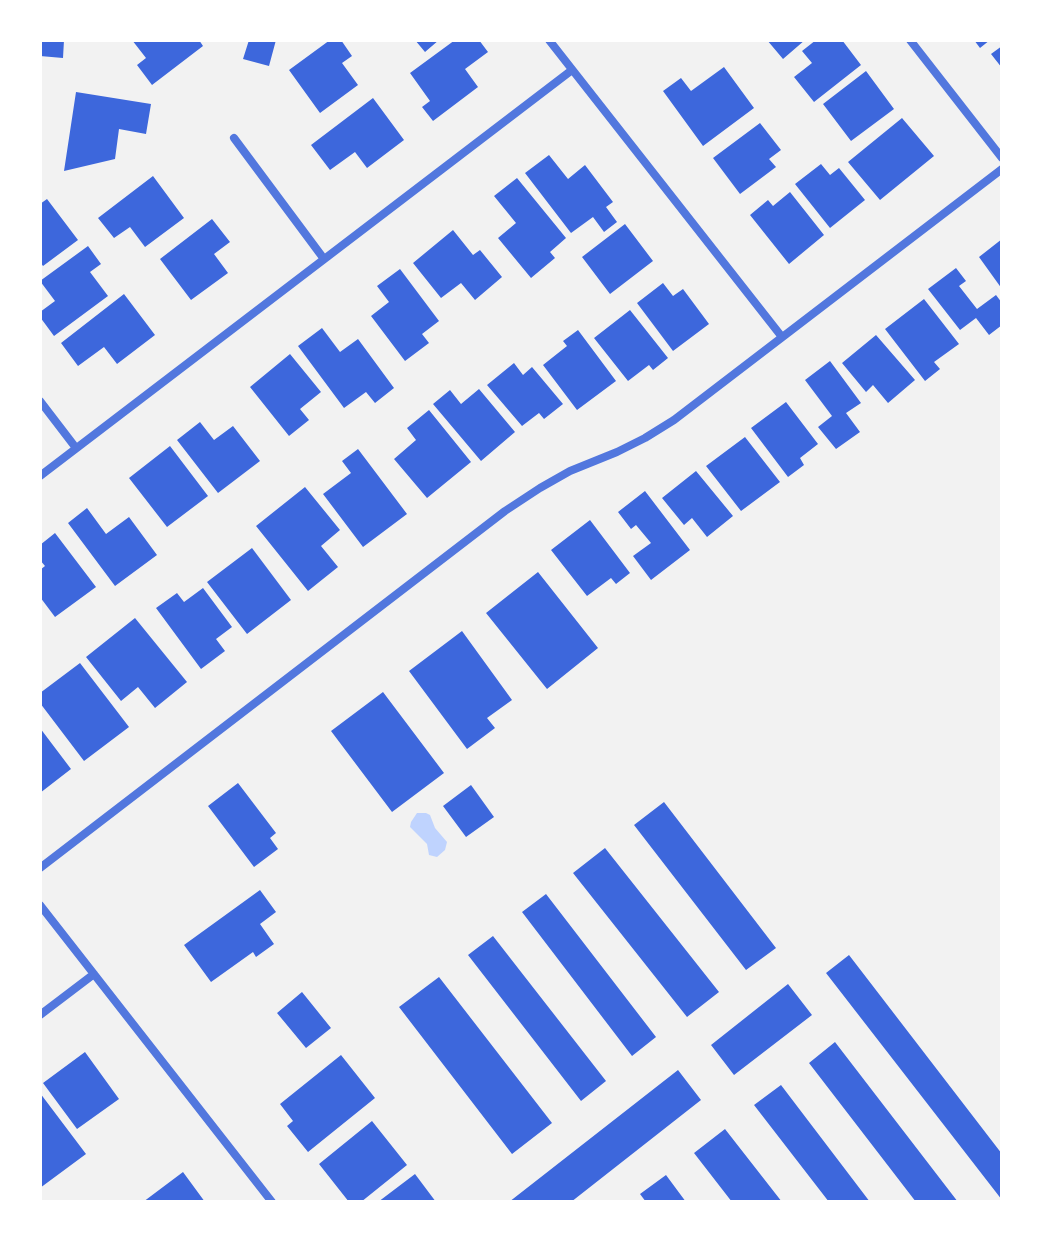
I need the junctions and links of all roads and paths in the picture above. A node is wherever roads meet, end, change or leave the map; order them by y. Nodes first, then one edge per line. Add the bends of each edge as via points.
1 (549, 40) edge
2 (910, 40) edge
3 (572, 70) junction
4 (234, 138) dead end
5 (1002, 158) edge
6 (1002, 169) edge
7 (324, 259) junction
8 (782, 337) junction
9 (40, 401) edge
10 (76, 448) junction
11 (40, 476) edge
12 (40, 868) edge
13 (40, 905) edge
14 (94, 974) junction
15 (40, 1015) edge
16 (272, 1202) edge

1 - 3 street
2 - 5 street
3 - 7 street
3 - 8 street
4 - 7 street
6 - 8 street
7 - 10 street
8 - 12 street via 674,420 570,471 505,511
9 - 10 street
10 - 11 street
13 - 14 street
14 - 15 street
14 - 16 street

